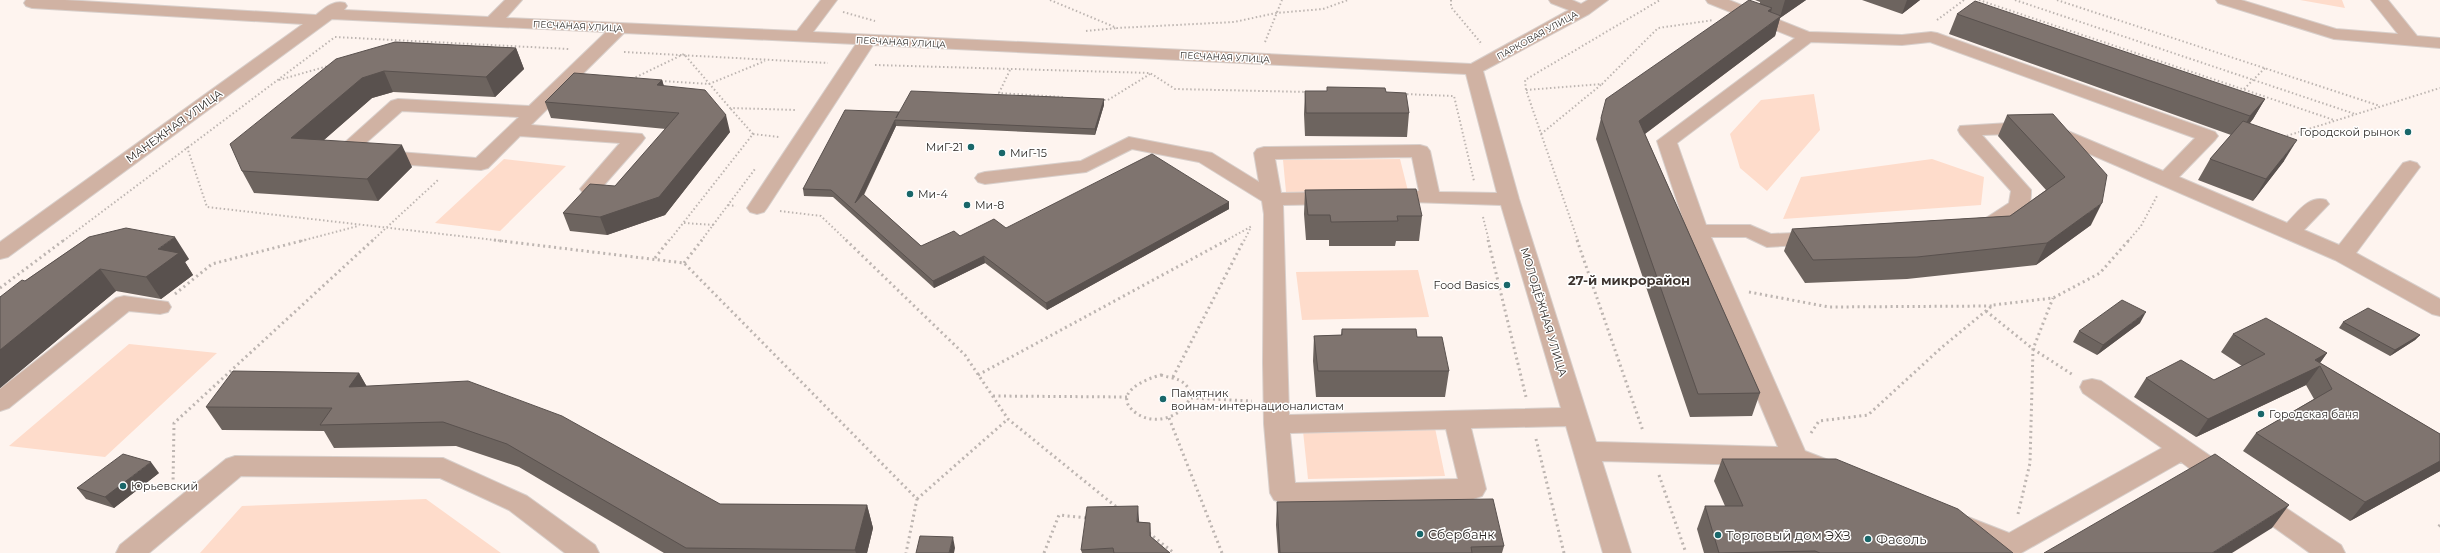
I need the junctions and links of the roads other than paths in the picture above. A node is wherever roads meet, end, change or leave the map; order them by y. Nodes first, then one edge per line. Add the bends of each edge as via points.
1 (37, 0) edge
2 (167, 0) edge
3 (348, 0) edge
4 (514, 0) edge
5 (1557, 0) edge
6 (1600, 0) edge
7 (1714, 0) edge
8 (2224, 0) edge
9 (2379, 0) edge
10 (826, 3) edge
11 (151, 10) junction
12 (1583, 10) junction
13 (324, 17) junction
14 (492, 22) junction
15 (620, 28) junction
16 (1807, 36) junction
17 (801, 37) junction
18 (867, 40) junction
19 (2412, 41) junction
20 (2440, 43) edge
21 (1466, 69) junction
22 (534, 112) junction
23 (516, 130) junction
24 (2410, 167) dead end
25 (985, 178) dead end
26 (2166, 178) junction
27 (590, 189) edge
28 (1430, 196) junction
29 (1509, 199) junction
30 (2319, 204) dead end
31 (1273, 206) junction
32 (757, 208) road end
33 (1959, 229) edge
34 (1698, 231) junction
35 (2290, 232) junction
36 (1836, 237) edge
37 (0, 252) edge
38 (2343, 255) junction
39 (160, 307) road end
40 (2440, 309) edge
41 (2092, 387) road end
42 (0, 402) edge
43 (1277, 413) junction
44 (1576, 417) junction
45 (1456, 420) junction
46 (2182, 449) junction
47 (1586, 451) junction
48 (1795, 457) junction
49 (1846, 478) edge
50 (1946, 519) edge
51 (130, 553) edge
52 (585, 553) edge
53 (1616, 553) edge
54 (2331, 553) edge

1 - 11 street, ПЕСЧАНАЯ УЛИЦА via 32,4
2 - 11 street
3 - 13 street, МАНЕЖНАЯ УЛИЦА
4 - 14 street
5 - 12 street
6 - 12 street, ПАРКОВАЯ УЛИЦА
7 - 16 street
8 - 19 street via 2334,34
9 - 19 street
10 - 17 street
11 - 13 street, ПЕСЧАНАЯ УЛИЦА
12 - 21 street, ПАРКОВАЯ УЛИЦА
13 - 14 street, ПЕСЧАНАЯ УЛИЦА
13 - 37 street, МАНЕЖНАЯ УЛИЦА
14 - 15 street, ПЕСЧАНАЯ УЛИЦА
15 - 17 street, ПЕСЧАНАЯ УЛИЦА
15 - 22 street
16 - 26 street via 1902,40 1931,37 2208,136
16 - 34 street via 1667,142
17 - 18 street, ПЕСЧАНАЯ УЛИЦА
18 - 21 street, ПЕСЧАНАЯ УЛИЦА
18 - 32 street
19 - 20 street
21 - 29 street, МОЛОДЁЖНАЯ УЛИЦА
22 - 23 street
22 - 23 street via 398,105 342,154 481,164
23 - 27 street via 634,138
24 - 38 street
25 - 31 street via 1086,166 1130,144 1205,157
26 - 33 street via 2044,127 1967,130 2021,190 2019,205 2004,217 1982,228
26 - 35 street via 2191,192
28 - 29 street
28 - 31 street via 1359,197
28 - 31 street via 1420,151 1264,152
29 - 44 street, МОЛОДЁЖНАЯ УЛИЦА
30 - 35 street
31 - 43 street
34 - 36 street via 1750,232 1767,241
34 - 48 street
35 - 38 street
38 - 40 street
39 - 42 street via 124,303
41 - 46 street
43 - 45 street
43 - 45 street via 1283,493 1473,489
44 - 45 street
44 - 47 street, МОЛОДЁЖНАЯ УЛИЦА
46 - 50 street via 2011,545
46 - 54 street
47 - 48 street
47 - 53 street, МОЛОДЁЖНАЯ УЛИЦА
48 - 49 street
51 - 52 street via 235,466 443,468 518,503

